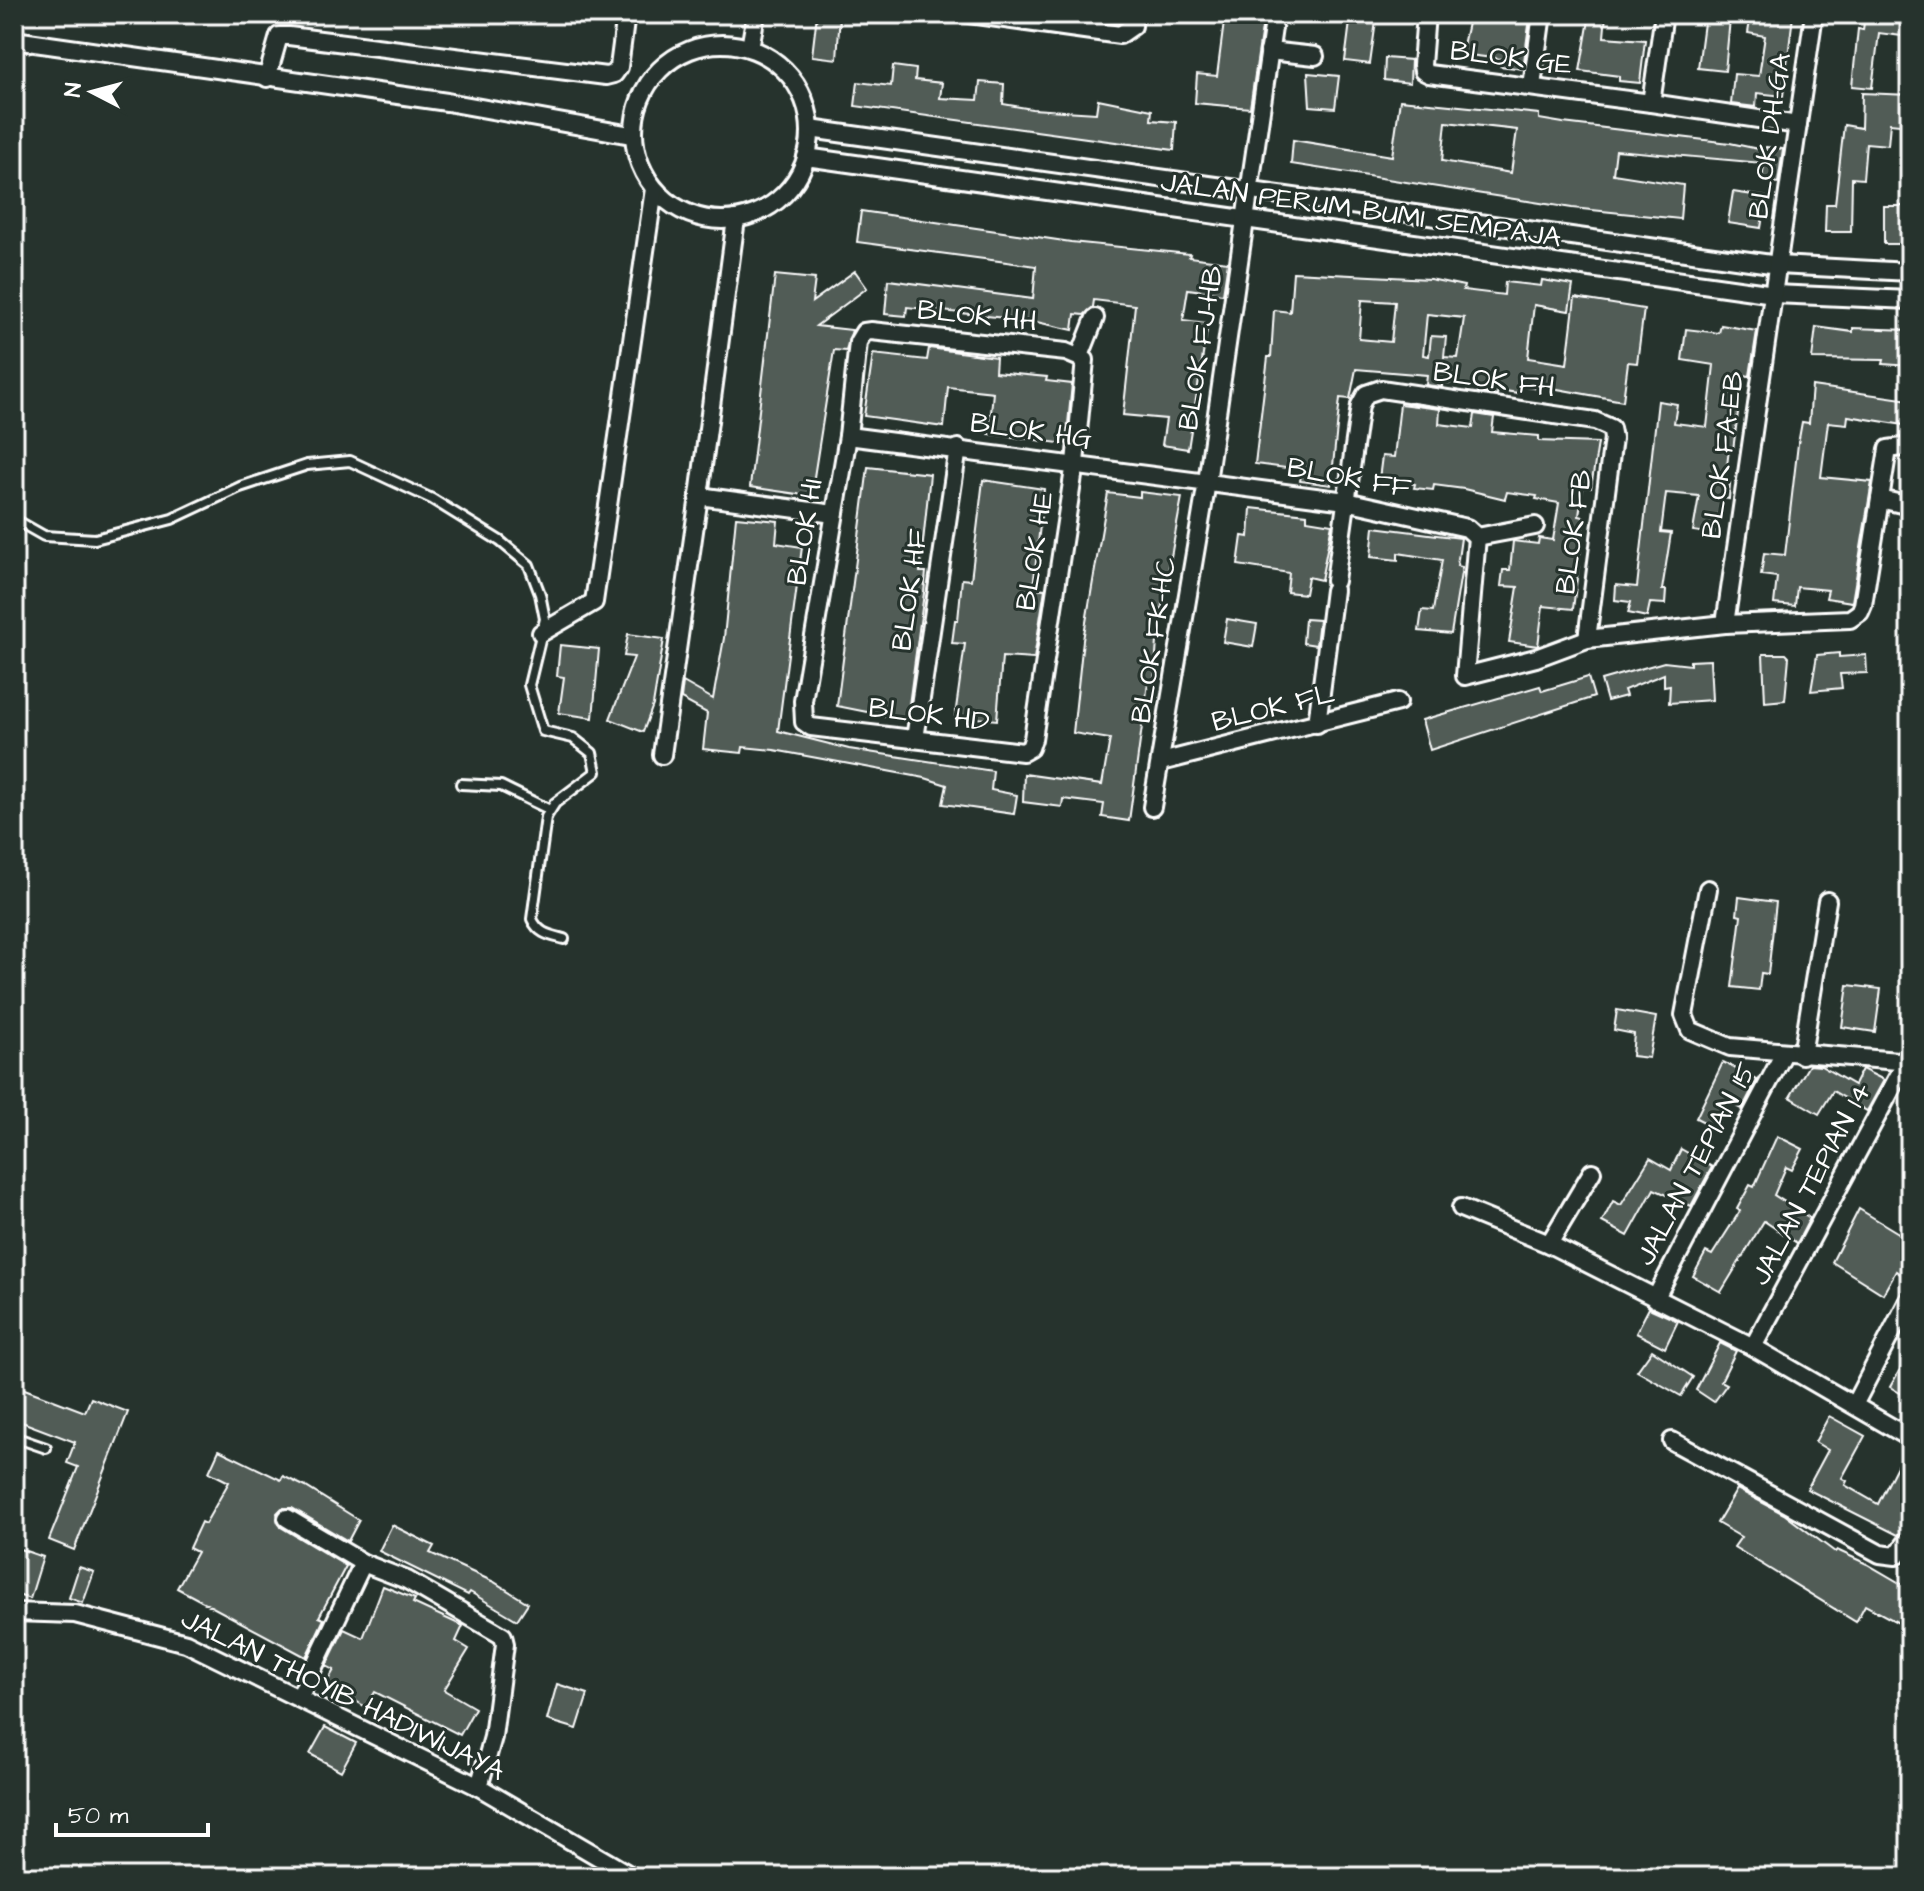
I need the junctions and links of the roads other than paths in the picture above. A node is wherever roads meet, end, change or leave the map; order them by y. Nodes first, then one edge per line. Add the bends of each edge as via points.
1 (626, 14) edge
2 (756, 14) edge
3 (969, 14) edge
4 (1134, 14) edge
5 (1275, 14) edge
6 (1426, 14) edge
7 (1542, 14) edge
8 (1664, 14) edge
9 (1814, 14) edge
10 (1011, 17) edge
11 (14, 40) edge
12 (750, 48) junction
13 (1269, 51) junction
14 (1315, 56) dead end
15 (267, 78) junction
16 (1532, 86) junction
17 (1651, 103) junction
18 (1798, 125) junction
19 (810, 129) junction
20 (631, 135) junction
21 (806, 157) junction
22 (654, 189) junction
23 (1249, 190) junction
24 (736, 219) junction
25 (1247, 222) junction
26 (1778, 265) junction
27 (1910, 272) edge
28 (1774, 294) junction
29 (1910, 300) edge
30 (1095, 318) dead end
31 (858, 342) joint
32 (1083, 363) junction
33 (1612, 432) joint
34 (848, 436) junction
35 (1910, 446) edge
36 (958, 448) junction
37 (1075, 463) junction
38 (1207, 482) junction
39 (699, 496) junction
40 (1880, 499) junction
41 (1346, 501) junction
42 (1910, 506) edge
43 (834, 514) junction
44 (14, 519) edge
45 (1535, 526) dead end
46 (1477, 537) junction
47 (1725, 624) junction
48 (541, 633) junction
49 (1587, 639) junction
50 (1398, 702) dead end
51 (1317, 724) junction
52 (811, 727) joint
53 (915, 739) junction
54 (1033, 739) joint
55 (662, 755) dead end
56 (1161, 762) junction
57 (461, 784) dead end
58 (1152, 807) dead end
59 (548, 809) junction
60 (1708, 889) dead end
61 (1827, 901) dead end
62 (564, 939) dead end
63 (1910, 1044) edge
64 (1784, 1053) junction
65 (1802, 1055) junction
66 (1908, 1062) edge
67 (1592, 1172) dead end
68 (1461, 1208) dead end
69 (1549, 1244) junction
70 (1910, 1297) edge
71 (1655, 1299) junction
72 (1753, 1347) junction
73 (1854, 1405) junction
74 (14, 1437) edge
75 (1910, 1438) edge
76 (1672, 1441) dead end
77 (46, 1448) dead end
78 (287, 1518) dead end
79 (1910, 1538) edge
80 (363, 1563) junction
81 (14, 1612) edge
82 (299, 1698) junction
83 (479, 1787) junction
84 (633, 1877) edge

1 - 15 street via 619,67 606,76 279,36
2 - 12 street
3 - 10 street
4 - 10 street via 1133,26 1120,35
5 - 13 street, BLOK FJ-HB
6 - 16 street, BLOK GE via 1423,71
7 - 16 street
8 - 17 street
9 - 18 street, BLOK DH-GA
11 - 15 street
12 - 19 street via 788,73 804,99
12 - 20 street via 705,44 677,56 646,89
13 - 14 street
13 - 23 street, BLOK FJ-HB
15 - 20 street via 447,102
16 - 17 street, BLOK GE
17 - 18 street, BLOK GE
18 - 26 street, BLOK DH-GA
19 - 21 street
19 - 23 street, JALAN PERUM BUMI SEMPAJA
20 - 22 street
21 - 24 street via 780,198 760,212
21 - 25 street, JALAN PERUM BUMI SEMPAJA
22 - 24 street via 677,209 706,219
22 - 48 street via 594,602
23 - 25 street, BLOK FJ-HB
23 - 26 street, JALAN PERUM BUMI SEMPAJA
24 - 39 street
25 - 28 street, JALAN PERUM BUMI SEMPAJA
25 - 38 street, BLOK FJ-HB
26 - 27 street, JALAN PERUM BUMI SEMPAJA
26 - 28 street, BLOK DH-GA
28 - 29 street, JALAN PERUM BUMI SEMPAJA
28 - 47 street, BLOK FA-EB
30 - 32 street, BLOK HE
31 - 32 street, BLOK HH via 871,331
31 - 34 street, BLOK HI
32 - 37 street, BLOK HE
33 - 41 street, BLOK FH via 1605,424 1580,418 1381,389 1366,394 1360,405
33 - 49 street, BLOK FB
34 - 36 street, BLOK HG
34 - 43 street, BLOK HI
35 - 40 street via 1888,449
36 - 37 street, BLOK HG
36 - 53 street, BLOK HF
37 - 38 street, BLOK HG
37 - 54 street, BLOK HE
38 - 41 street, BLOK FF
38 - 56 street, BLOK FK-HC
39 - 43 street
39 - 55 street
40 - 42 street
40 - 47 street via 1863,605 1855,617
41 - 46 street, BLOK FF via 1467,528
41 - 51 street
43 - 52 street, BLOK HI via 803,701 804,722
44 - 48 lane via 44,536 95,539 172,519 240,487 307,465 350,461 432,499 529,565 545,619
45 - 46 street
46 - 49 street via 1465,676
47 - 49 street
48 - 59 lane via 529,685 543,731 573,738 592,753 596,772
50 - 51 street, BLOK FL
51 - 56 street, BLOK FL
52 - 53 street, BLOK HD
53 - 54 street, BLOK HD via 1023,752
56 - 58 street, BLOK FK-HC
57 - 59 lane via 501,786
59 - 62 lane via 532,919 545,934
60 - 64 street via 1684,1015 1690,1030 1730,1047
61 - 65 street
63 - 66 street, JALAN TEPIAN 14
64 - 65 street
64 - 71 street, JALAN TEPIAN 15
65 - 66 street
66 - 72 street, JALAN TEPIAN 14
67 - 69 street
68 - 69 street
69 - 71 street
70 - 73 street
71 - 72 street
72 - 73 street
73 - 75 street
74 - 77 lane
76 - 79 street via 1880,1554 1896,1556
78 - 80 street
80 - 82 street
80 - 83 street via 407,1580 505,1639 493,1737
81 - 82 street, JALAN THOYIB HADIWIJAYA via 75,1614 160,1635
82 - 83 street, JALAN THOYIB HADIWIJAYA
83 - 84 street, JALAN THOYIB HADIWIJAYA

